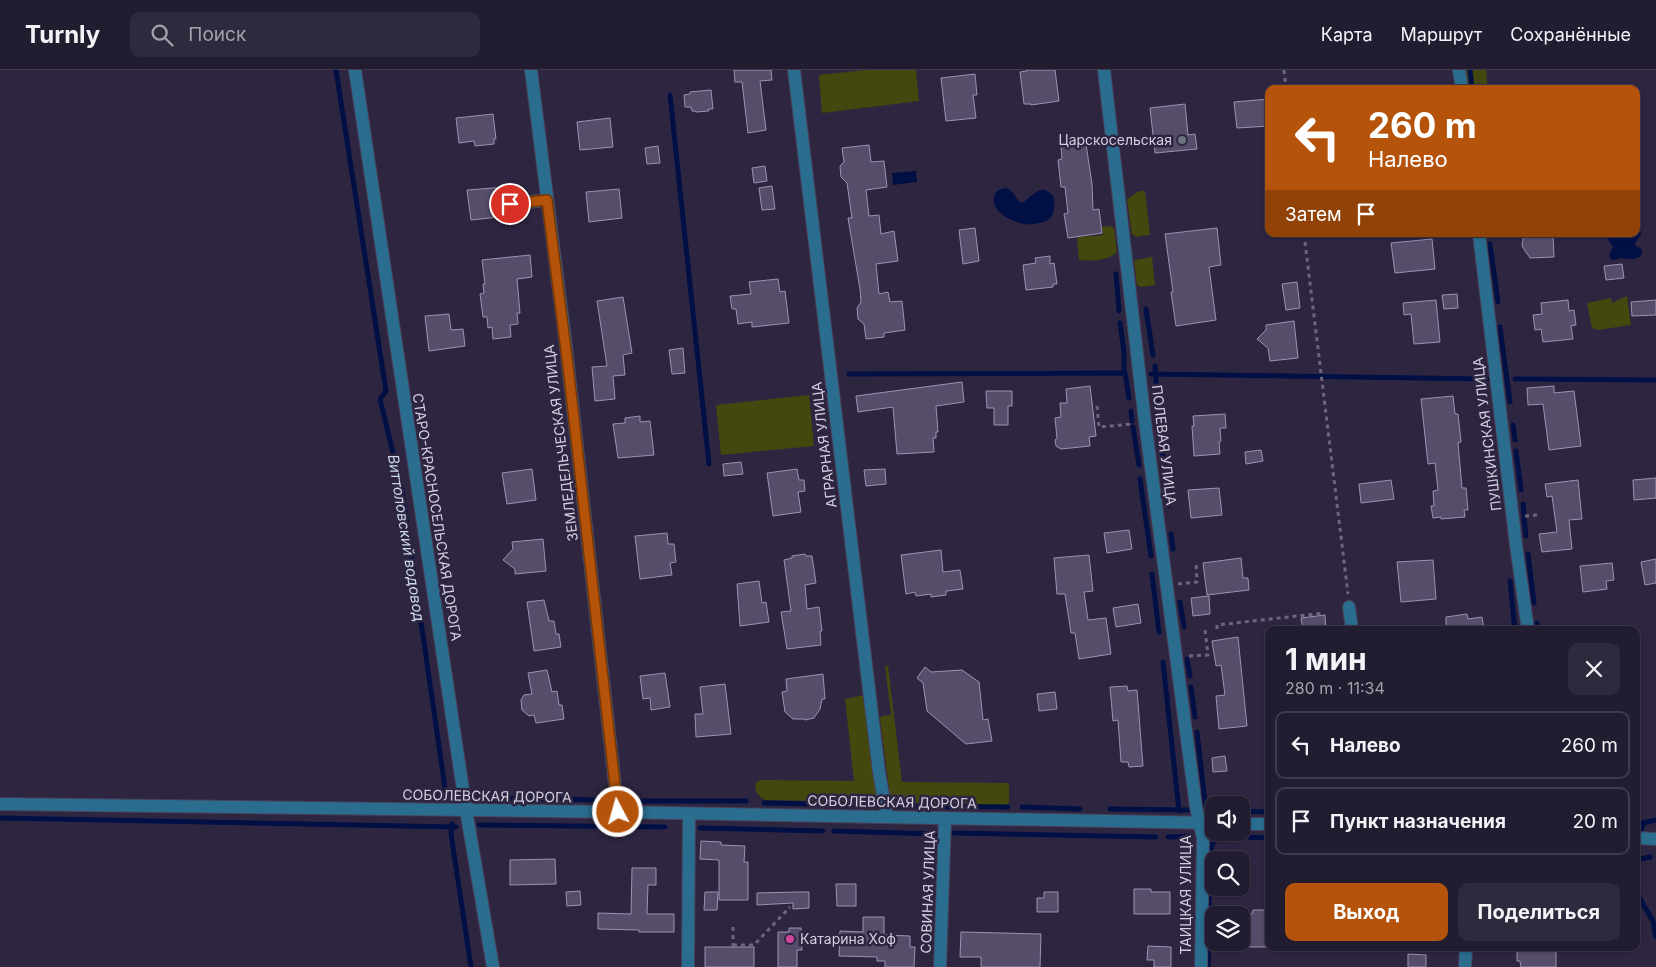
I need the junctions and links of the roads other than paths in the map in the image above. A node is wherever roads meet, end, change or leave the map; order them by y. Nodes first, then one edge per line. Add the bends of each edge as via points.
1 (355, 70) edge
2 (531, 70) edge
3 (794, 70) edge
4 (1104, 70) edge
5 (1459, 70) edge
6 (1461, 85) edge
7 (547, 200) junction
8 (510, 204) dead end
9 (1479, 237) edge
10 (1349, 607) road end
11 (1351, 626) edge
12 (1527, 626) edge
13 (0, 804) edge
14 (466, 810) junction
15 (618, 812) junction
16 (689, 814) junction
17 (886, 817) junction
18 (945, 818) junction
19 (1200, 823) junction
20 (1205, 823) edge
21 (1250, 824) edge
22 (1265, 824) edge
23 (1640, 838) edge
24 (1656, 839) edge
25 (1466, 951) edge
26 (493, 967) edge
27 (688, 967) edge
28 (940, 967) edge
29 (1201, 967) edge
30 (1465, 967) edge

1 - 14 street, СТАРО-КРАСНОСЕЛЬСКАЯ ДОРОГА
2 - 7 street, ЗЕМЛЕДЕЛЬЧЕСКАЯ УЛИЦА
3 - 17 street, АГРАРНАЯ УЛИЦА
4 - 19 street, ПОЛЕВАЯ УЛИЦА via 1144,412
5 - 6 street
7 - 8 street
7 - 15 street, ЗЕМЛЕДЕЛЬЧЕСКАЯ УЛИЦА
9 - 12 street, ПУШКИНСКАЯ УЛИЦА
10 - 11 street
13 - 14 street, СОБОЛЕВСКАЯ ДОРОГА
14 - 15 street, СОБОЛЕВСКАЯ ДОРОГА
14 - 26 street, СТАРО-КРАСНОСЕЛЬСКАЯ ДОРОГА
15 - 16 street, СОБОЛЕВСКАЯ ДОРОГА
16 - 17 street, СОБОЛЕВСКАЯ ДОРОГА
16 - 27 street
17 - 18 street, СОБОЛЕВСКАЯ ДОРОГА
18 - 19 street, СОБОЛЕВСКАЯ ДОРОГА
18 - 28 street, СОВИНАЯ УЛИЦА
19 - 20 street, СОБОЛЕВСКАЯ ДОРОГА
19 - 29 street, ТАИЦКАЯ УЛИЦА
21 - 22 street
23 - 24 street
25 - 30 street

